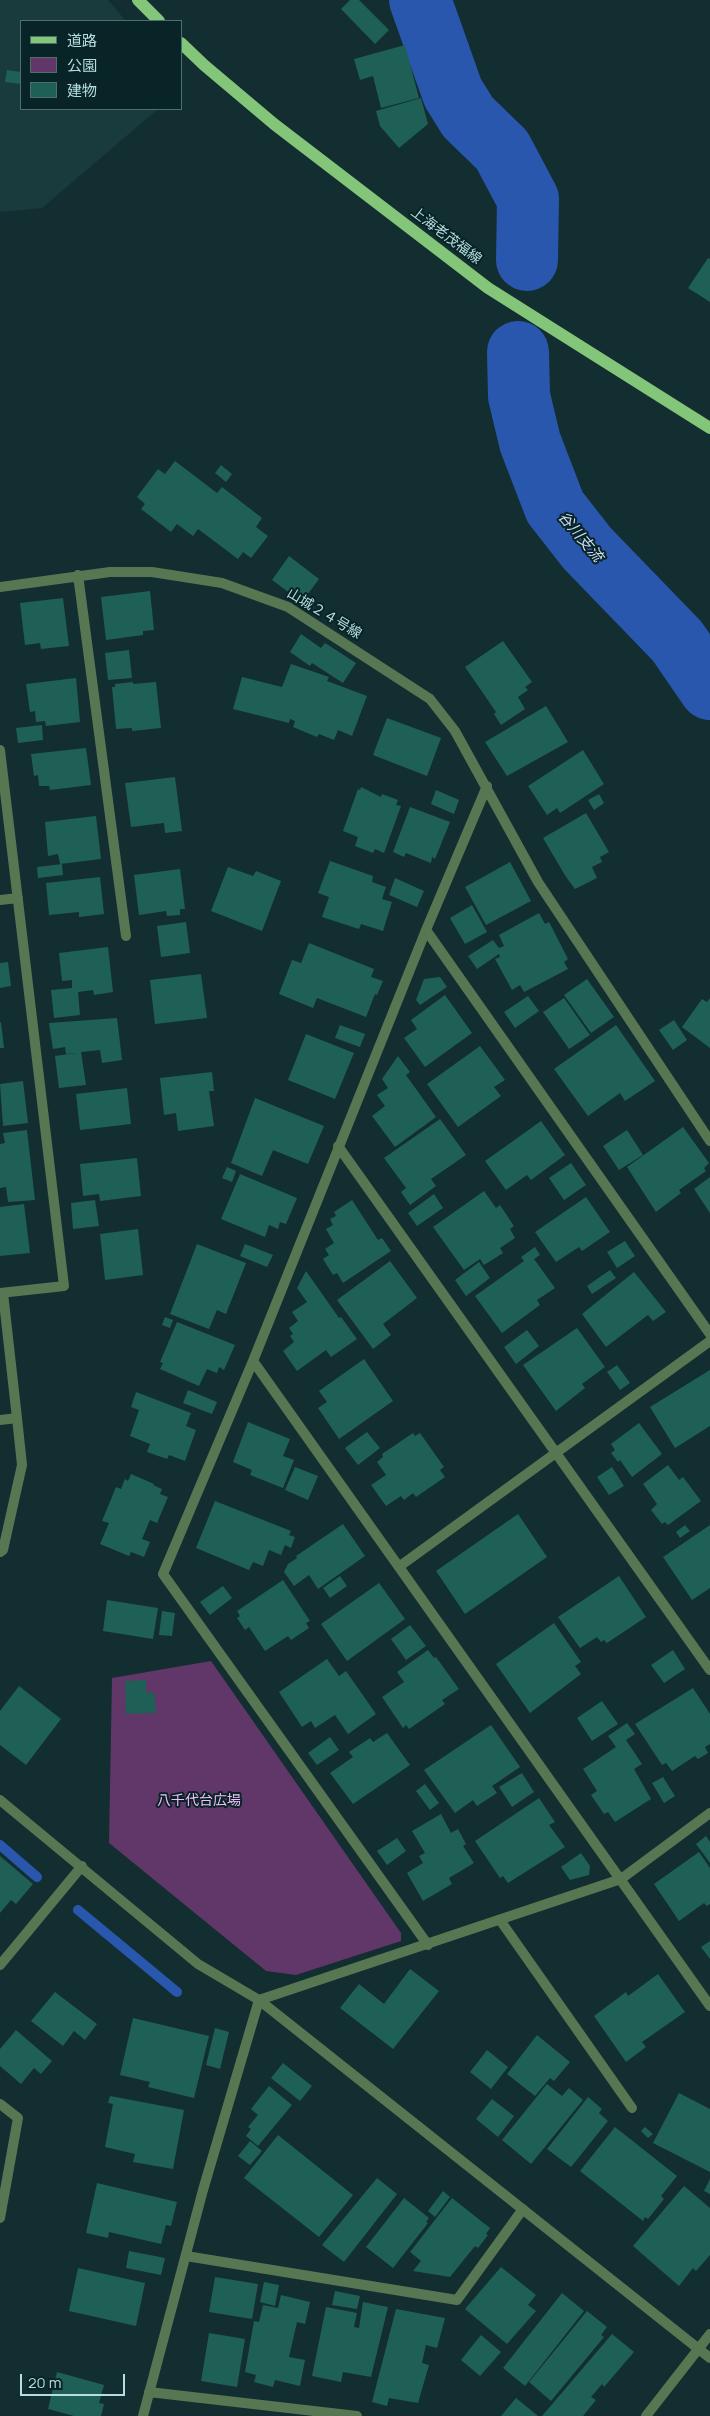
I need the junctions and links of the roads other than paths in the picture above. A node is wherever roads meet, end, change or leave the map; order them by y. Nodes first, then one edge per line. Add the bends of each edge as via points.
1 (138, 0) edge
2 (158, 20) edge
3 (182, 44) edge
4 (710, 428) edge
5 (78, 575) junction
6 (0, 587) edge
7 (0, 750) edge
8 (487, 786) junction
9 (18, 898) junction
10 (0, 900) edge
11 (426, 930) junction
12 (126, 936) dead end
13 (710, 1142) edge
14 (338, 1146) junction
15 (1, 1293) edge
16 (710, 1334) edge
17 (710, 1341) edge
18 (253, 1361) junction
19 (17, 1418) junction
20 (0, 1420) edge
21 (557, 1454) junction
22 (0, 1552) edge
23 (400, 1566) junction
24 (710, 1670) edge
25 (0, 1800) edge
26 (710, 1812) edge
27 (82, 1866) junction
28 (621, 1880) junction
29 (500, 1920) junction
30 (428, 1945) junction
31 (0, 1965) edge
32 (259, 2000) junction
33 (710, 2006) edge
34 (0, 2104) edge
35 (632, 2108) dead end
36 (523, 2209) junction
37 (0, 2218) edge
38 (186, 2256) junction
39 (710, 2334) edge
40 (699, 2348) junction
41 (710, 2358) edge
42 (149, 2392) junction
43 (143, 2416) edge
44 (357, 2416) edge
45 (646, 2416) edge

1 - 2 main road
3 - 4 main road, 上海老茂福線 via 274,124 488,288
5 - 6 street, 山城２４号線
5 - 8 street, 山城２４号線 via 135,572 189,576 222,583 288,607 430,699 455,731
5 - 12 street
7 - 9 street
8 - 11 street
8 - 13 street, 山城２４号線 via 538,882
9 - 10 street
9 - 15 street via 64,1286
11 - 14 street
11 - 16 street
14 - 18 street
14 - 21 street
15 - 19 street
17 - 21 street
18 - 23 street
18 - 30 street via 163,1574
19 - 20 street
19 - 22 street via 22,1465
21 - 23 street
21 - 24 street
23 - 28 street
25 - 27 street
26 - 28 street
27 - 31 street
27 - 32 street via 198,1964
28 - 29 street
28 - 33 street
29 - 30 street
29 - 35 street
30 - 32 street
32 - 36 street
32 - 38 street
34 - 37 street via 18,2118
36 - 38 street via 457,2300
36 - 40 street
38 - 42 street
39 - 40 street
40 - 41 street
40 - 45 street
42 - 43 street
42 - 44 street

